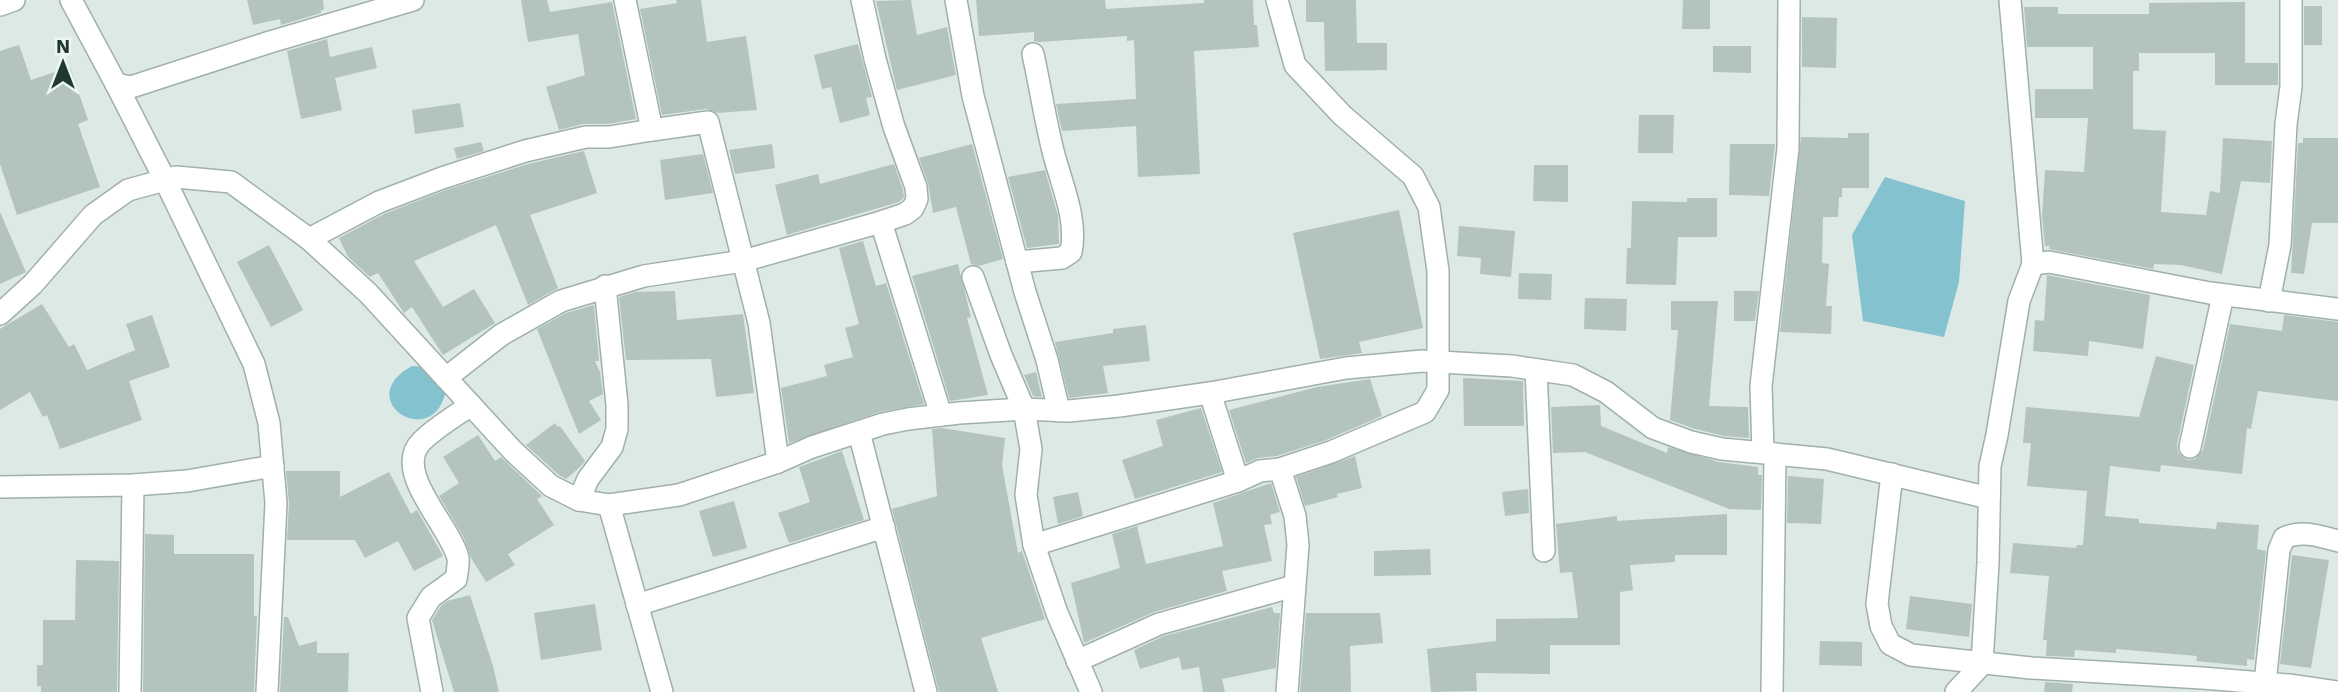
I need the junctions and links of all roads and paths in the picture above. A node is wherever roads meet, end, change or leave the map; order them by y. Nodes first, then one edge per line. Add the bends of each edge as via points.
1 (14, 0) edge
2 (71, 0) edge
3 (414, 0) edge
4 (625, 0) edge
5 (862, 0) edge
6 (956, 0) edge
7 (1277, 0) edge
8 (1789, 0) edge
9 (2010, 0) edge
10 (2291, 0) edge
11 (0, 5) edge
12 (1033, 54) dead end
13 (116, 84) junction
14 (652, 130) junction
15 (166, 180) junction
16 (881, 222) junction
17 (309, 239) junction
18 (743, 261) junction
19 (1017, 262) junction
20 (2033, 264) junction
21 (973, 277) dead end
22 (605, 286) junction
23 (2222, 295) junction
24 (2269, 301) junction
25 (2338, 309) edge
26 (0, 314) edge
27 (1438, 361) junction
28 (1536, 370) junction
29 (446, 378) junction
30 (1210, 393) junction
31 (471, 405) junction
32 (1024, 409) junction
33 (1059, 411) junction
34 (941, 415) junction
35 (859, 432) junction
36 (2190, 447) dead end
37 (1769, 453) junction
38 (778, 462) junction
39 (273, 466) junction
40 (1280, 469) junction
41 (1892, 474) junction
42 (1238, 481) junction
43 (133, 485) junction
44 (0, 487) edge
45 (1989, 498) junction
46 (579, 500) junction
47 (609, 505) junction
48 (884, 527) junction
49 (2338, 541) edge
50 (1034, 545) junction
51 (1544, 551) dead end
52 (1294, 586) junction
53 (637, 605) junction
54 (1077, 661) junction
55 (1982, 664) junction
56 (2266, 683) junction
57 (130, 692) edge
58 (267, 692) edge
59 (432, 692) edge
60 (662, 692) edge
61 (926, 692) edge
62 (1091, 692) edge
63 (1287, 692) edge
64 (1772, 692) edge
65 (1956, 692) edge
66 (2338, 692) edge

1 - 11 street
2 - 13 street
3 - 13 street via 131,87
4 - 14 street
5 - 16 street via 894,127 916,187 913,208
6 - 19 street via 973,96
7 - 27 street via 1295,65 1342,115 1413,176 1429,207 1438,271
8 - 37 street via 1788,148 1761,386
9 - 20 street
10 - 24 street via 2291,86 2280,245
12 - 19 street via 1074,240 1072,252 1062,258
13 - 15 street
14 - 17 street via 586,137 525,151 379,202
14 - 18 street via 708,122
15 - 17 street via 231,182
15 - 26 street via 128,190 93,215 33,284
15 - 39 street via 254,364 269,423
16 - 18 street
16 - 34 street
17 - 29 street via 368,293
18 - 22 street
18 - 38 street via 759,323
19 - 33 street
20 - 23 street via 2049,262
20 - 45 street via 2019,301 1990,466
21 - 32 street
22 - 29 street via 561,301 500,335
22 - 46 street via 617,429 612,447
23 - 24 street
23 - 36 street
24 - 25 street
27 - 28 street
27 - 30 street via 1346,368
27 - 40 street via 1438,390 1426,412 1331,453
28 - 37 street via 1573,375 1606,392 1653,428 1691,442
28 - 51 street
29 - 31 street
30 - 33 street
30 - 42 street
31 - 46 street via 551,486
31 - 59 street via 421,442 412,457 415,479 459,561 456,579 431,597 418,618
32 - 33 street
32 - 34 street
32 - 50 street via 1031,449 1026,495
34 - 35 street
35 - 38 street
35 - 48 street
37 - 41 street via 1826,459
37 - 64 street
38 - 47 street via 679,495
39 - 43 street
39 - 58 street via 276,503
40 - 42 street via 1260,471
40 - 52 street via 1295,516
41 - 45 street
41 - 55 street via 1877,604 1881,626 1890,644 1911,655
42 - 50 street
43 - 44 street
43 - 57 street
45 - 55 street
46 - 47 street
47 - 53 street
48 - 53 street
48 - 61 street
49 - 56 street via 2295,533 2284,538 2278,550
50 - 54 street
52 - 54 street via 1159,624
52 - 63 street
53 - 60 street
54 - 62 street
55 - 56 street
55 - 65 street
56 - 66 street

